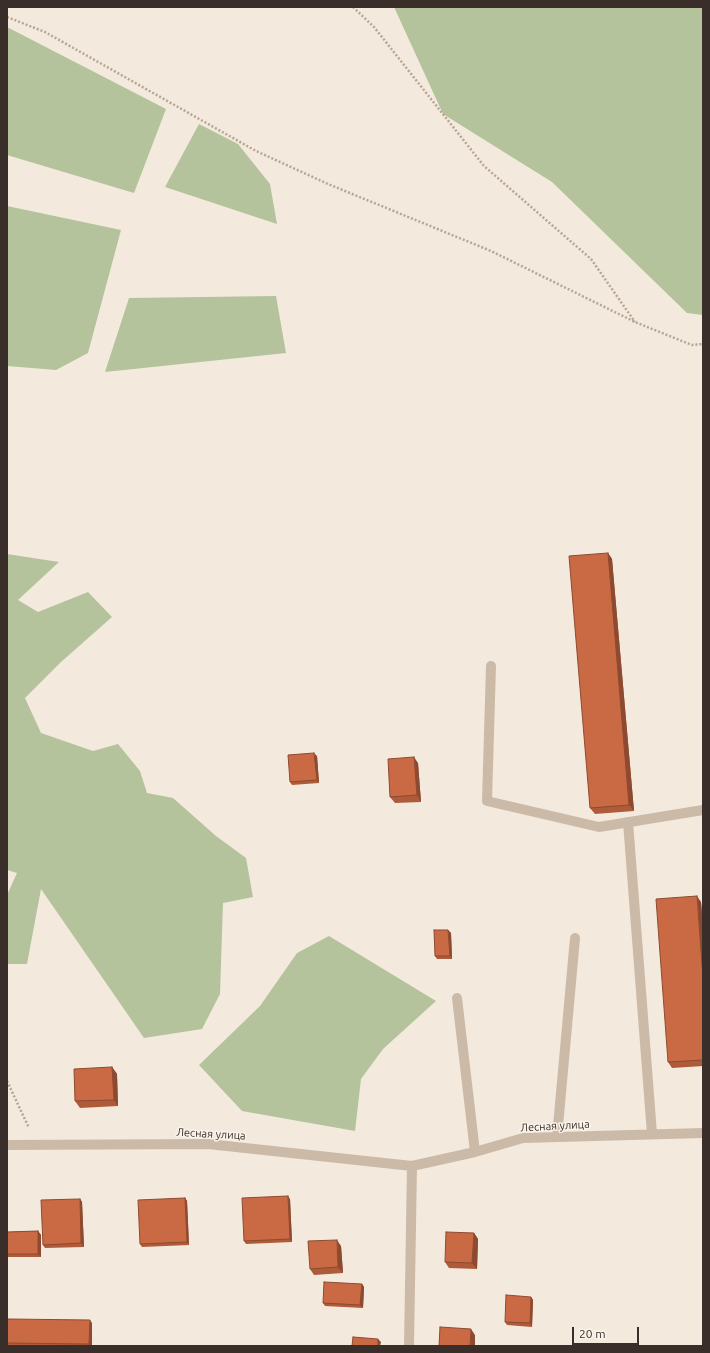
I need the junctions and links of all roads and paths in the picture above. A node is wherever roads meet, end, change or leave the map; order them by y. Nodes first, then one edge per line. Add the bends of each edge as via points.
1 (353, 7) edge
2 (7, 17) edge
3 (635, 322) junction
4 (703, 344) edge
5 (491, 666) dead end
6 (703, 810) edge
7 (628, 822) junction
8 (576, 938) dead end
9 (457, 998) dead end
10 (7, 1081) edge
11 (703, 1132) edge
12 (652, 1134) junction
13 (556, 1137) junction
14 (7, 1145) edge
15 (37, 1145) junction
16 (475, 1152) junction
17 (412, 1166) junction
18 (409, 1346) edge

1 - 3 path via 374,27 484,166 591,259
2 - 3 path via 45,32 256,151 328,184 491,251
3 - 4 path via 692,345
5 - 7 street via 487,801 599,827
6 - 7 street
7 - 12 street
8 - 13 street
9 - 16 street
10 - 15 path
11 - 12 street, Лесная улица
12 - 13 street, Лесная улица
13 - 16 street, Лесная улица via 523,1138
14 - 15 street, Лесная улица
15 - 17 street, Лесная улица via 208,1144
16 - 17 street, Лесная улица
17 - 18 street

